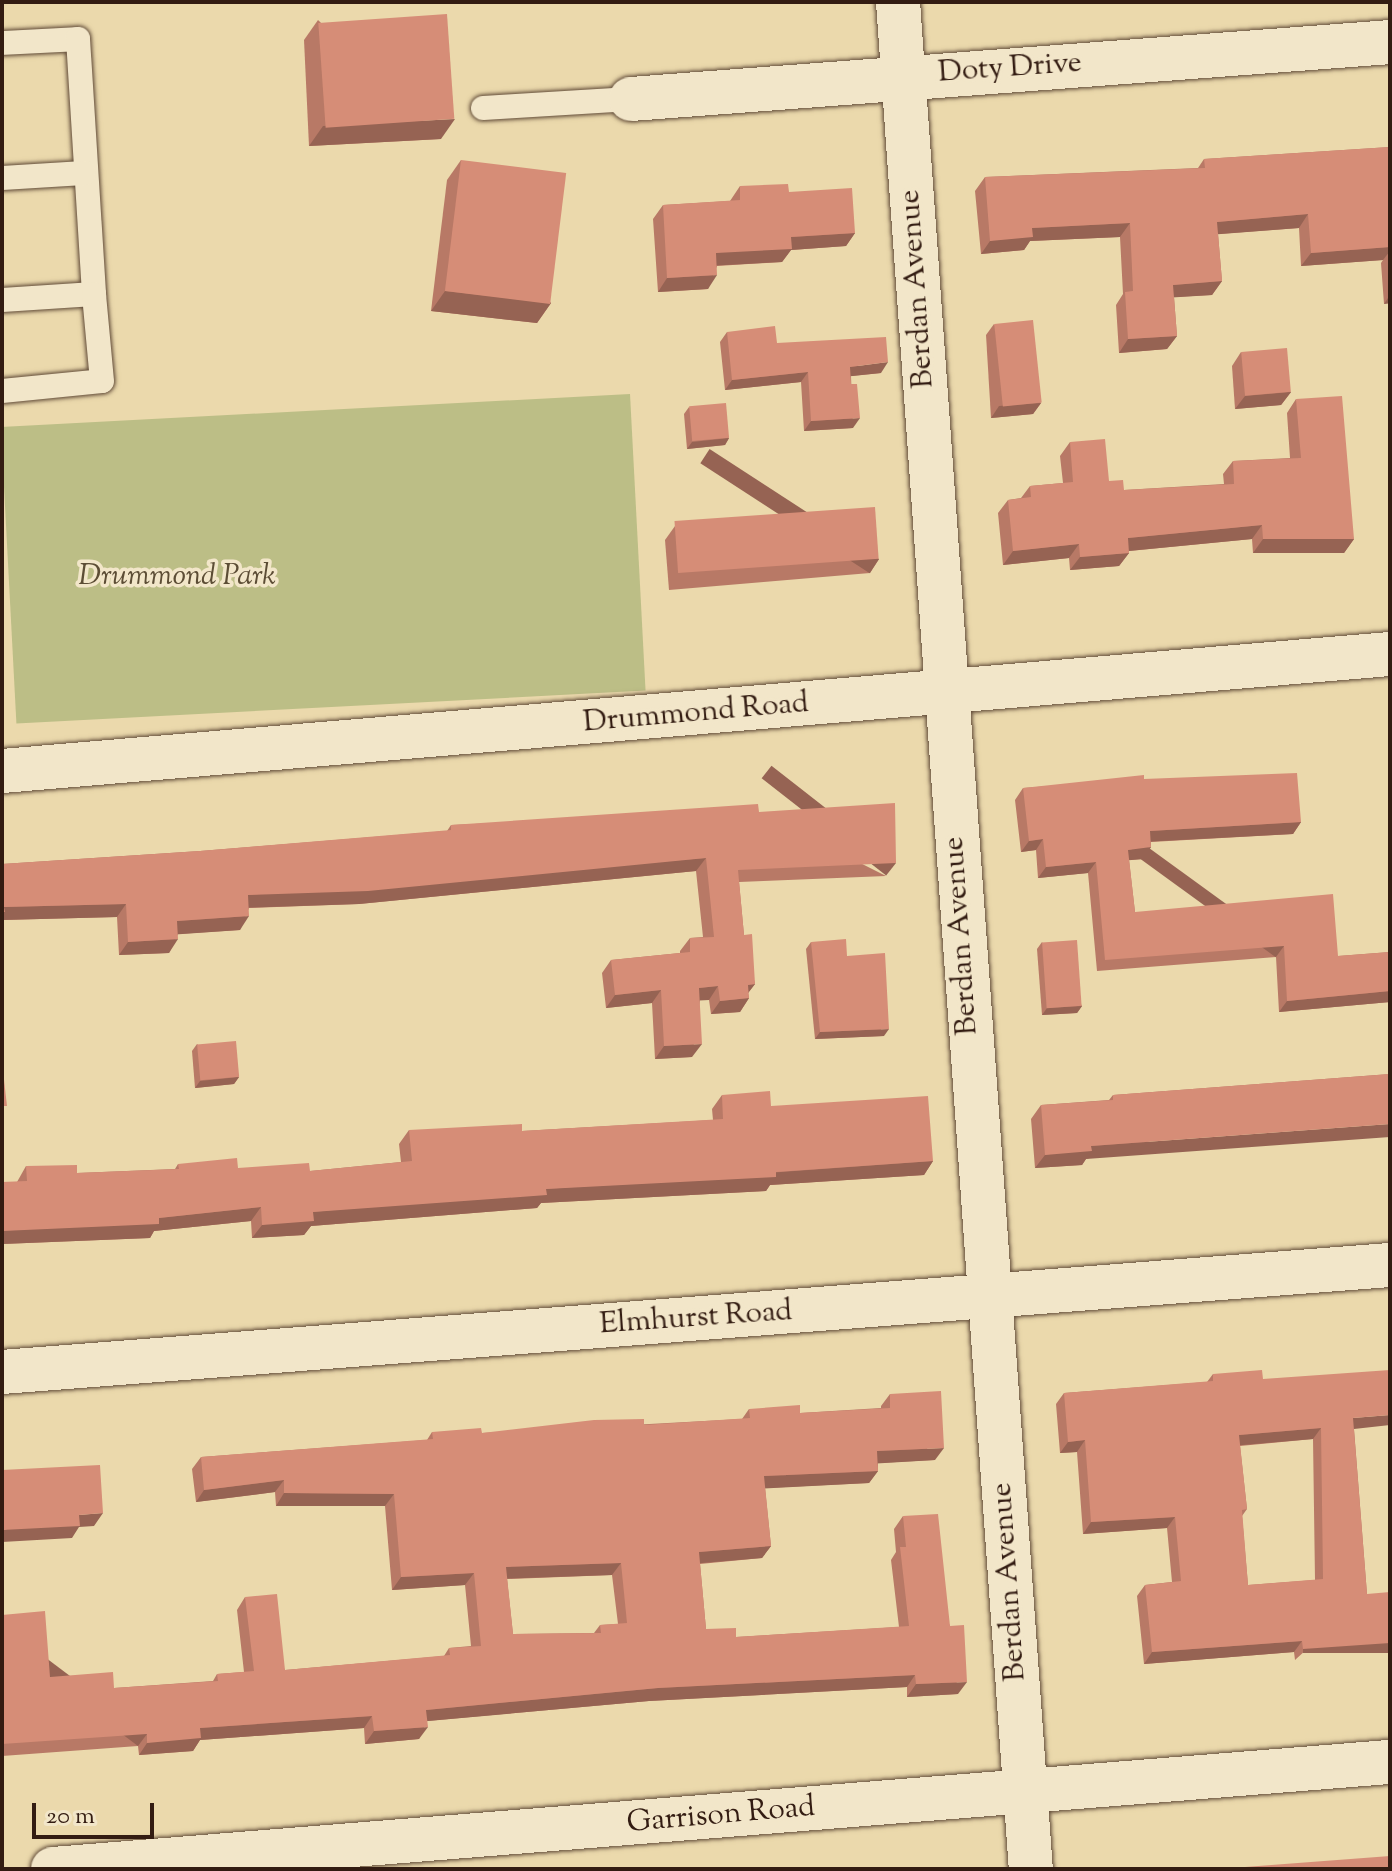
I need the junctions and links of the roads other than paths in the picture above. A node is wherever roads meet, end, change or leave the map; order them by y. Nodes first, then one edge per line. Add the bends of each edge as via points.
1 (898, 2) edge
2 (1390, 42) edge
3 (2, 43) edge
4 (903, 77) junction
5 (631, 99) joint
6 (483, 108) dead end
7 (84, 173) junction
8 (2, 178) edge
9 (94, 294) junction
10 (2, 300) edge
11 (2, 391) edge
12 (1390, 654) edge
13 (945, 689) junction
14 (2, 771) edge
15 (1390, 1265) edge
16 (987, 1298) junction
17 (2, 1372) edge
18 (1390, 1762) edge
19 (1026, 1791) junction
20 (53, 1869) edge
21 (1031, 1869) edge

1 - 4 street, Berdan Avenue
2 - 4 street, Doty Drive
3 - 7 lane via 78,39
4 - 5 street, Doty Drive
4 - 13 street, Berdan Avenue
5 - 6 lane
7 - 8 lane
7 - 9 lane
9 - 10 lane
9 - 11 lane via 102,381
12 - 13 street, Drummond Road
13 - 14 street, Drummond Road via 649,720
13 - 16 street, Berdan Avenue
15 - 16 street, Elmhurst Road
16 - 17 street, Elmhurst Road
16 - 19 street, Berdan Avenue
18 - 19 street, Garrison Road
19 - 20 street, Garrison Road
19 - 21 street, Berdan Avenue

